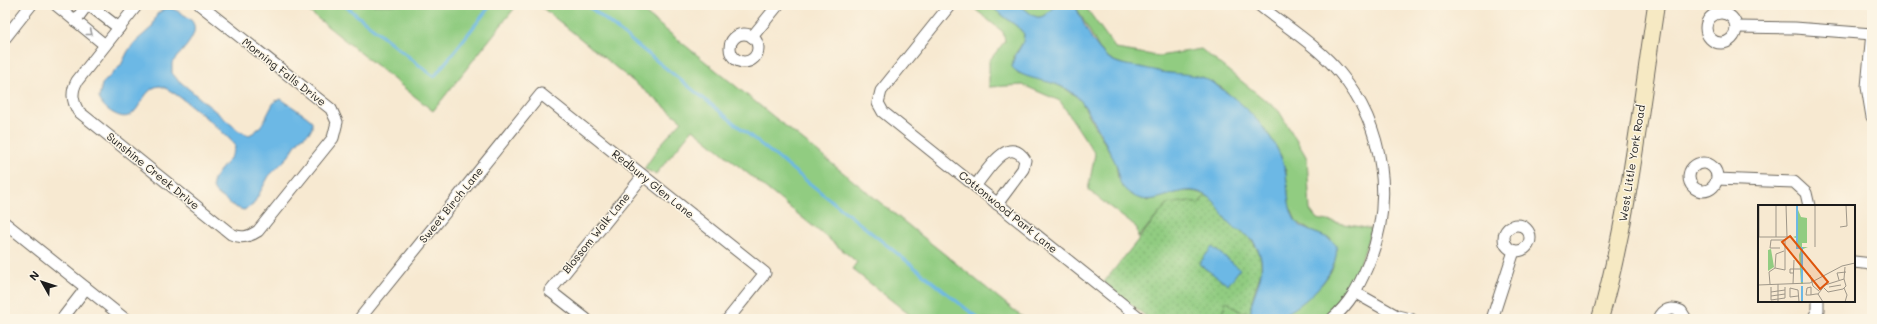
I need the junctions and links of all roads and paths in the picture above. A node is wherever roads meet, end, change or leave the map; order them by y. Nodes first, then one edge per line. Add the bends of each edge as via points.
1 (31, 5) edge
2 (56, 5) edge
3 (88, 5) edge
4 (137, 5) edge
5 (200, 5) edge
6 (778, 5) edge
7 (950, 5) edge
8 (1259, 5) edge
9 (1656, 5) edge
10 (75, 21) junction
11 (1736, 27) dead end
12 (119, 28) junction
13 (1872, 33) edge
14 (752, 37) dead end
15 (5, 38) edge
16 (105, 45) junction
17 (541, 94) joint
18 (1872, 117) edge
19 (643, 176) junction
20 (1717, 179) dead end
21 (975, 186) junction
22 (997, 204) junction
23 (1809, 205) edge
24 (5, 223) edge
25 (243, 237) joint
26 (1514, 251) dead end
27 (1855, 262) edge
28 (1872, 264) edge
29 (86, 288) junction
30 (1356, 293) junction
31 (1818, 302) edge
32 (363, 318) edge
33 (1398, 318) edge
34 (1814, 318) edge
35 (62, 319) edge
36 (125, 319) edge
37 (586, 319) edge
38 (728, 319) edge
39 (1141, 319) edge
40 (1332, 319) edge
41 (1411, 319) edge
42 (1492, 319) edge
43 (1600, 319) edge
44 (1659, 319) edge
45 (1686, 319) edge

1 - 15 street
2 - 10 street
3 - 10 street
3 - 12 street
4 - 12 street
5 - 25 street, Morning Falls Drive via 331,109 337,122 333,138 258,231
6 - 14 street
7 - 21 street, Cottonwood Park Lane via 881,91 878,103 883,112
8 - 30 street via 1323,56 1340,73 1367,118 1376,144 1382,172 1383,212 1371,259
9 - 43 main road, West Little York Road via 1626,209
10 -> 16 street
11 - 13 street
12 - 16 street
13 - 18 street via 1867,87
16 - 25 street, Sunshine Creek Drive via 73,88 72,96 78,111 231,234
17 - 19 street, Redbury Glen Lane
17 - 32 street, Sweet Birch Lane
19 - 37 street, Blossom Walk Lane via 550,291
19 - 38 street, Redbury Glen Lane via 765,273
20 - 23 street via 1794,182 1806,193
21 - 22 street, Cottonwood Park Lane
21 - 22 street via 1007,150 1015,150 1021,154 1025,160 1023,169
22 - 39 street, Cottonwood Park Lane
24 - 29 street
26 - 42 street
27 - 28 street
29 - 35 street
29 - 36 street
30 - 33 street
30 - 40 street
31 - 34 street
33 - 41 street
44 - 45 street via 1664,311 1670,309 1681,311

